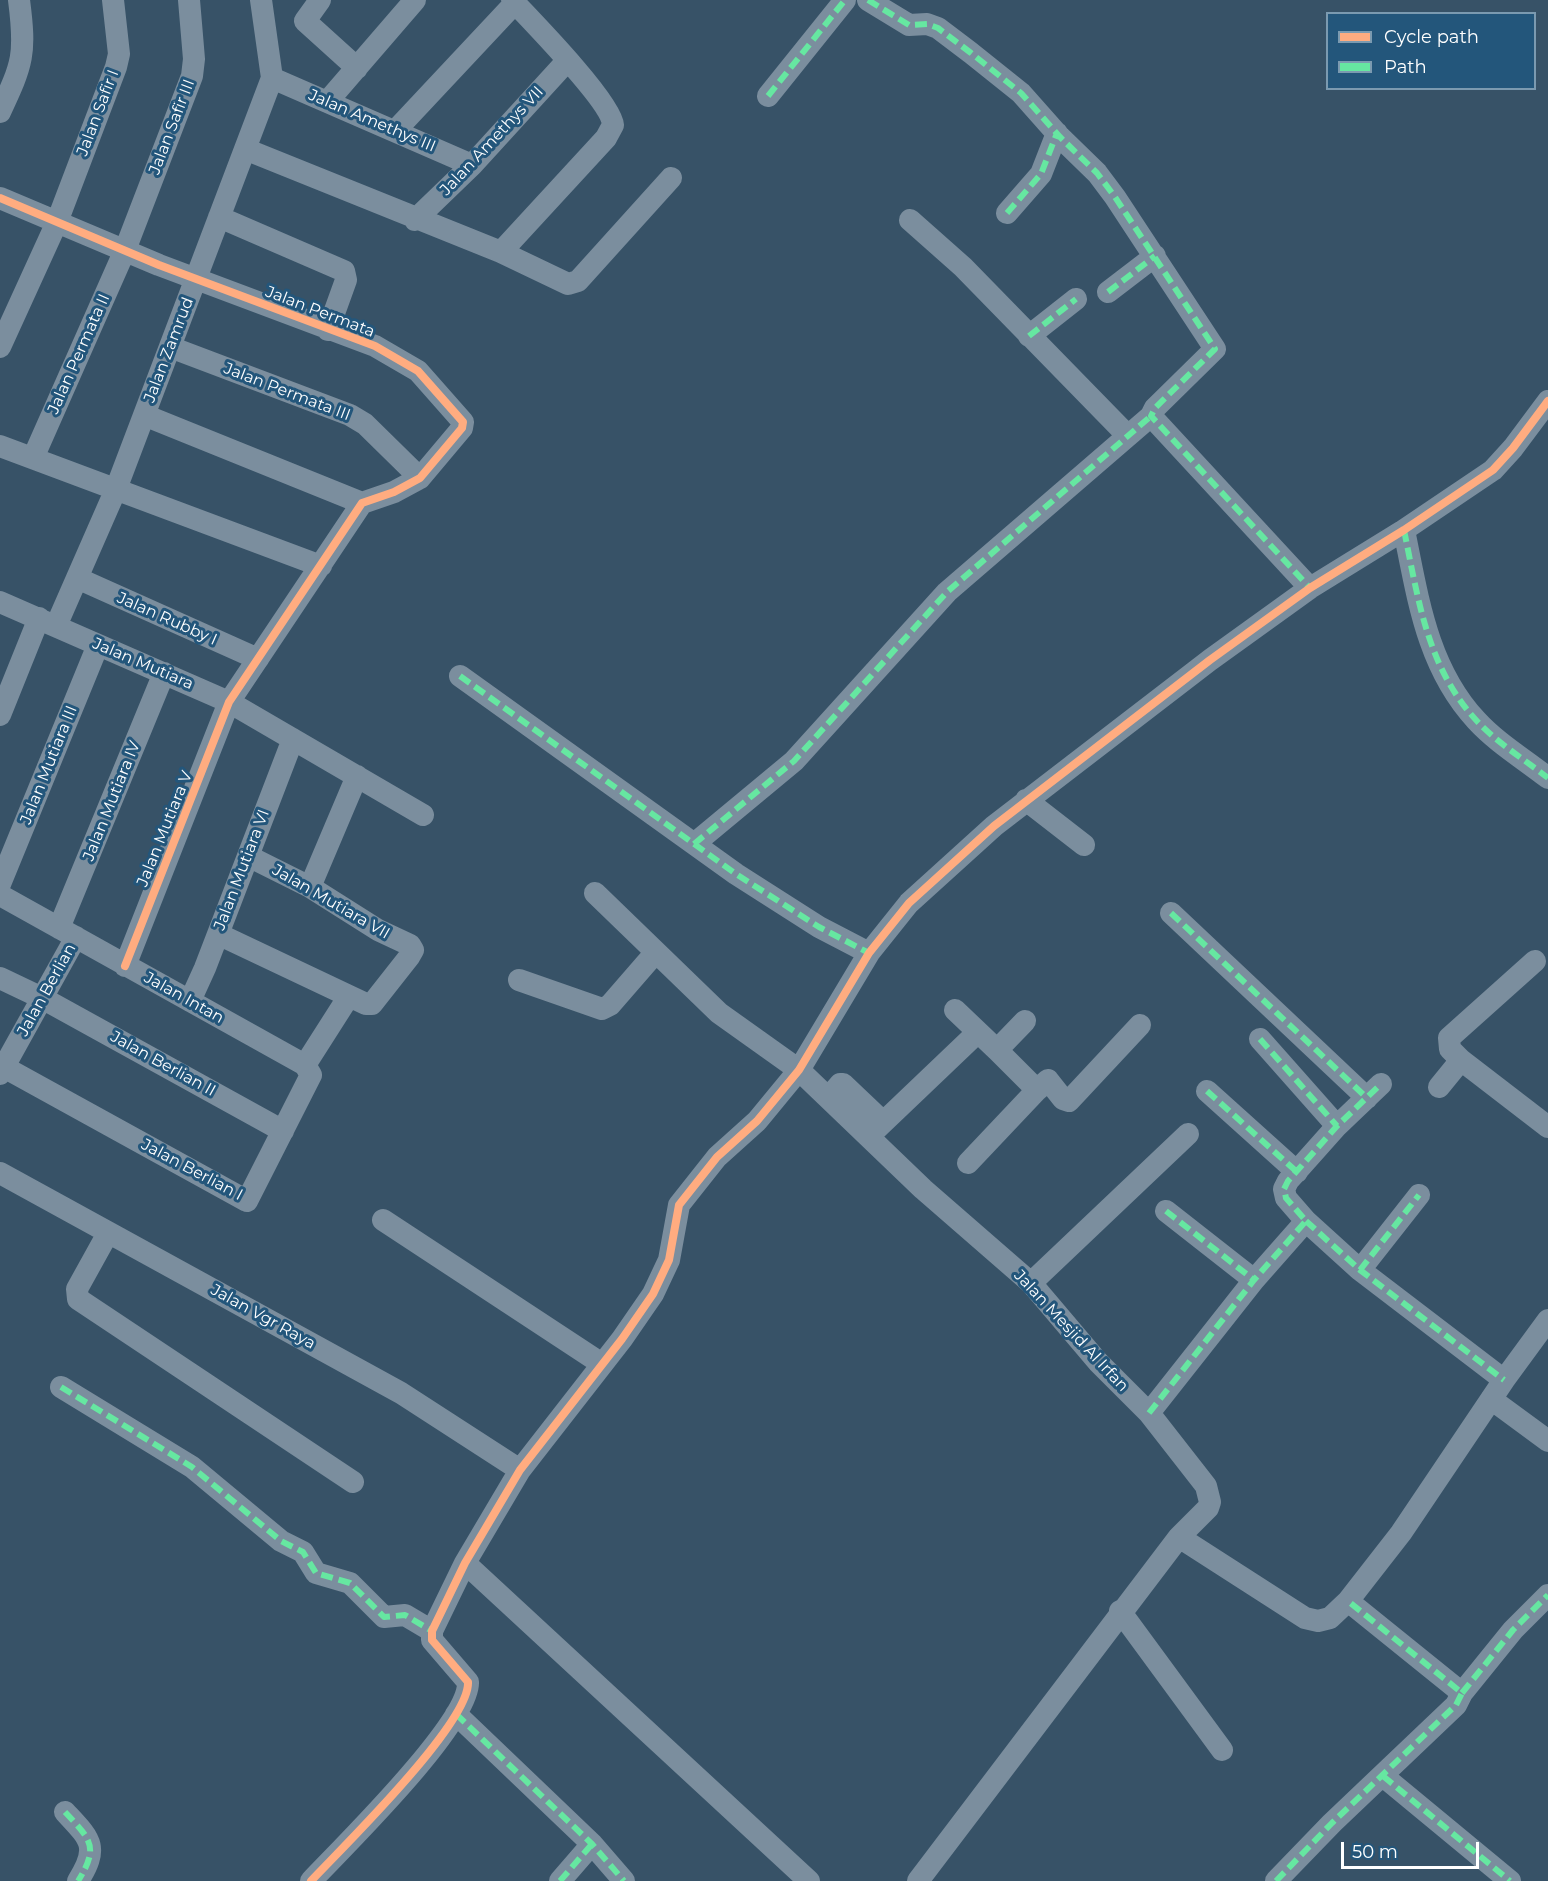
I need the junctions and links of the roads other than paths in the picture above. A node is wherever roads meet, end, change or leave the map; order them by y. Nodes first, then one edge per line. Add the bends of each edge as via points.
1 (19, 0) edge
2 (113, 0) edge
3 (189, 0) edge
4 (261, 0) edge
5 (320, 0) edge
6 (415, 0) edge
7 (844, 0) edge
8 (867, 0) edge
9 (514, 2) edge
10 (567, 61) junction
11 (357, 68) junction
12 (272, 78) junction
13 (768, 96) dead end
14 (327, 102) junction
15 (0, 112) edge
16 (395, 131) junction
17 (1057, 133) junction
18 (245, 149) junction
19 (472, 165) junction
20 (671, 178) dead end
21 (0, 198) edge
22 (1007, 213) dead end
23 (219, 217) junction
24 (415, 220) junction
25 (910, 220) dead end
26 (57, 222) junction
27 (125, 250) junction
28 (501, 252) junction
29 (1155, 256) junction
30 (196, 279) junction
31 (1108, 292) dead end
32 (1076, 299) dead end
33 (328, 330) junction
34 (1029, 336) junction
35 (0, 347) edge
36 (170, 347) junction
37 (1548, 401) edge
38 (144, 415) junction
39 (1151, 416) junction
40 (1128, 436) junction
41 (0, 446) edge
42 (33, 458) junction
43 (420, 478) junction
44 (116, 489) junction
45 (362, 503) junction
46 (1404, 530) junction
47 (321, 566) junction
48 (77, 578) junction
49 (1310, 588) junction
50 (0, 602) edge
51 (47, 622) junction
52 (98, 645) junction
53 (258, 659) junction
54 (164, 673) junction
55 (460, 676) dead end
56 (230, 702) junction
57 (0, 715) edge
58 (292, 739) junction
59 (357, 776) junction
60 (1548, 778) edge
61 (1026, 800) junction
62 (423, 815) dead end
63 (694, 844) junction
64 (1084, 845) dead end
65 (248, 856) junction
66 (0, 884) edge
67 (310, 887) junction
68 (595, 893) dead end
69 (0, 896) edge
70 (1171, 913) dead end
71 (67, 933) junction
72 (218, 934) junction
73 (656, 952) junction
74 (869, 953) junction
75 (1535, 961) dead end
76 (125, 966) junction
77 (0, 978) edge
78 (519, 980) dead end
79 (348, 996) junction
80 (42, 998) junction
81 (190, 1000) junction
82 (955, 1010) dead end
83 (1025, 1021) dead end
84 (1140, 1025) dead end
85 (978, 1032) junction
86 (1260, 1039) dead end
87 (996, 1050) junction
88 (1461, 1060) junction
89 (305, 1065) junction
90 (1, 1069) edge
91 (799, 1070) junction
92 (1439, 1087) dead end
93 (1036, 1090) junction
94 (1207, 1091) dead end
95 (1337, 1126) junction
96 (1548, 1127) edge
97 (877, 1129) junction
98 (283, 1131) junction
99 (1188, 1134) dead end
100 (968, 1163) dead end
101 (1297, 1172) junction
102 (0, 1173) edge
103 (1419, 1196) dead end
104 (1166, 1211) dead end
105 (383, 1220) dead end
106 (1306, 1221) junction
107 (108, 1233) junction
108 (1360, 1270) junction
109 (1254, 1280) junction
110 (1031, 1283) junction
111 (1548, 1320) edge
112 (602, 1364) junction
113 (1504, 1380) junction
114 (61, 1387) dead end
115 (1491, 1399) junction
116 (1149, 1413) junction
117 (1548, 1441) edge
118 (520, 1470) junction
119 (353, 1482) dead end
120 (1179, 1537) junction
121 (465, 1563) junction
122 (1548, 1595) edge
123 (1348, 1601) junction
124 (1120, 1611) junction
125 (432, 1631) junction
126 (1462, 1693) junction
127 (456, 1714) junction
128 (1222, 1750) dead end
129 (1383, 1776) junction
130 (66, 1812) dead end
131 (592, 1844) junction
132 (78, 1881) edge
133 (311, 1881) edge
134 (560, 1881) edge
135 (624, 1881) edge
136 (809, 1881) edge
137 (918, 1881) edge
138 (1276, 1881) edge
139 (1510, 1881) edge

1 - 15 street via 23,53 20,71
2 - 26 street, Jalan Safir I via 116,68
3 - 27 street, Jalan Safir III via 192,76
4 - 12 street, Jalan Zamrud
5 - 11 street via 305,21
6 - 11 street
7 - 13 street
8 - 17 street via 909,25 938,28 1021,93
9 - 10 street
9 - 16 street
10 - 19 street, Jalan Amethys VII
10 - 28 street via 608,111 612,129
11 - 14 street
12 - 14 street, Jalan Amethys III
12 - 18 street, Jalan Zamrud
14 - 16 street, Jalan Amethys III
16 - 19 street, Jalan Amethys III
17 - 22 street via 1041,174
17 - 29 street via 1097,173
18 - 23 street, Jalan Zamrud
18 - 24 street
19 - 24 street, Jalan Amethys VII
20 - 28 street via 573,283
21 - 26 street, Jalan Permata
23 - 30 street, Jalan Zamrud
23 - 33 street via 344,271 346,280
24 - 28 street
25 - 34 street via 963,267
26 - 27 street, Jalan Permata
26 - 35 street, Jalan Safir I
27 - 30 street, Jalan Permata
27 - 42 street, Jalan Permata II
29 - 31 street
29 - 39 street via 1215,349
30 - 33 street, Jalan Permata
30 - 36 street, Jalan Zamrud
32 - 34 street
33 - 43 street, Jalan Permata via 375,346 418,371 461,417 462,428
34 - 40 street
36 - 38 street, Jalan Zamrud
36 - 43 street, Jalan Permata III via 350,415 365,424
37 - 46 street via 1493,470
38 - 44 street, Jalan Zamrud
38 - 45 street
39 - 40 street
39 - 49 street
40 - 63 street via 947,592 794,761
41 - 42 street
42 - 44 street
43 - 45 street, Jalan Permata
44 - 47 street
44 - 48 street, Jalan Zamrud
45 - 47 street
46 - 49 street
46 - 60 street via 1427,638 1443,673 1476,720
47 - 53 street
48 - 51 street, Jalan Zamrud
48 - 53 street, Jalan Rubby I
49 - 61 street
50 - 51 street, Jalan Mutiara
51 - 52 street, Jalan Mutiara
51 - 57 street, Jalan Zamrud
52 - 54 street, Jalan Mutiara
52 - 66 street, Jalan Mutiara III
53 - 56 street
54 - 56 street, Jalan Mutiara
54 - 71 street, Jalan Mutiara IV
55 - 63 street
56 - 58 street, Jalan Mutiara
56 - 76 street, Jalan Mutiara V
58 - 59 street, Jalan Mutiara
58 - 65 street, Jalan Mutiara VI
59 - 62 street, Jalan Mutiara
59 - 67 street
61 - 64 street
61 - 74 street via 930,882
63 - 74 street via 819,927
65 - 67 street, Jalan Mutiara VII
65 - 72 street, Jalan Mutiara VI
67 - 79 street, Jalan Mutiara VII via 413,950 372,1004
68 - 73 street, Jalan Mesjid Al Irfan
69 - 71 street, Jalan Intan
70 - 95 street via 1374,1091
71 - 76 street, Jalan Intan
71 - 80 street, Jalan Berlian
72 - 79 street
72 - 81 street, Jalan Mutiara VI
73 - 78 street via 610,1005 602,1009
73 - 91 street, Jalan Mesjid Al Irfan via 719,1013
74 - 91 street
75 - 88 street via 1449,1038 1450,1049
76 - 81 street, Jalan Intan
77 - 80 street, Jalan Berlian II
79 - 89 street
80 - 90 street, Jalan Berlian
80 - 98 street, Jalan Berlian II
81 - 89 street, Jalan Intan
82 - 85 street
83 - 87 street
84 - 93 street via 1069,1101 1048,1080
85 - 87 street
85 - 97 street
86 - 95 street
87 - 93 street
88 - 92 street
88 - 96 street
89 - 98 street, Jalan Berlian I via 311,1075
90 - 98 street, Jalan Berlian I via 247,1201
91 - 97 street, Jalan Mesjid Al Irfan via 829,1097
91 - 112 street via 757,1121 690,1188 679,1205 662,1277 639,1317
93 - 100 street
94 - 101 street
95 - 101 street
97 - 110 street, Jalan Mesjid Al Irfan via 922,1189
99 - 110 street
101 - 106 street via 1284,1190
102 - 107 street, Jalan Vgr Raya
103 - 108 street
104 - 109 street
105 - 112 street
106 - 108 street
106 - 109 street
107 - 118 street, Jalan Vgr Raya via 401,1393
107 - 119 street via 77,1289 78,1299
108 - 113 street
109 - 116 street
110 - 116 street, Jalan Mesjid Al Irfan via 1098,1362
111 - 113 street
112 - 118 street
113 - 115 street
114 - 125 street via 198,1471 281,1541 303,1552 316,1573 350,1583 384,1617 405,1615
115 - 117 street
115 - 123 street via 1401,1533
116 - 120 street, Jalan Mesjid Al Irfan via 1210,1495 1208,1508
118 - 121 street
120 - 123 street via 1305,1618 1318,1622 1329,1618
120 - 124 street, Jalan Mesjid Al Irfan
121 - 125 street
121 - 136 street
122 - 126 street via 1513,1630
123 - 126 street
124 - 128 street
124 - 137 street, Jalan Mesjid Al Irfan
125 - 127 street via 432,1640 468,1682
126 - 129 street via 1456,1705
127 - 131 street
127 - 133 street via 434,1747
129 - 138 street
129 - 139 street
130 - 132 street via 89,1838 87,1866
131 - 134 street
131 - 135 street

